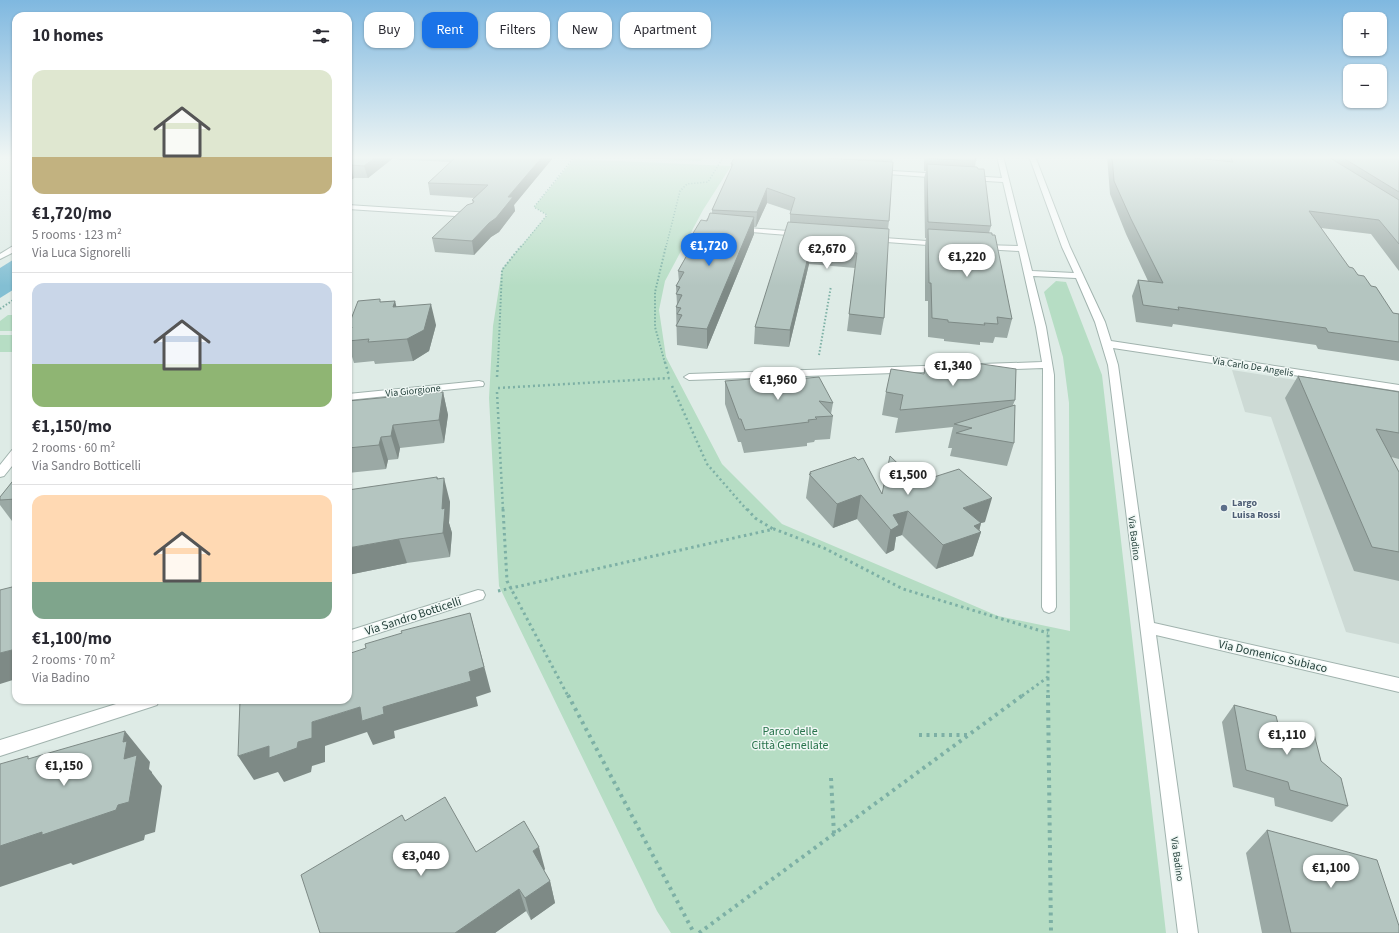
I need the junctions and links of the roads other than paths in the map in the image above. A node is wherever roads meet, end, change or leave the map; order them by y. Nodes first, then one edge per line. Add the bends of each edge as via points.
1 (1010, 200) edge
2 (1048, 200) edge
3 (352, 206) edge
4 (471, 215) edge
5 (729, 229) edge
6 (808, 234) edge
7 (864, 238) edge
8 (950, 244) edge
9 (974, 246) edge
10 (1022, 249) junction
11 (12, 250) edge
12 (0, 257) edge
13 (1027, 273) junction
14 (1079, 276) junction
15 (1108, 344) junction
16 (1048, 365) junction
17 (689, 377) road end
18 (478, 384) dead end
19 (1399, 388) edge
20 (352, 397) edge
21 (12, 459) edge
22 (0, 474) edge
23 (478, 595) road end
24 (1049, 607) road end
25 (1147, 627) junction
26 (352, 636) edge
27 (1399, 685) edge
28 (138, 704) edge
29 (0, 748) edge
30 (1188, 933) edge

1 - 10 street
2 - 14 street, Via Badino
3 - 4 street
5 - 6 street
7 - 8 street
9 - 10 street
10 - 13 street
11 - 12 street
13 - 14 street
13 - 16 street
14 - 15 street, Via Badino
15 - 19 street, Via Carlo De Angelis
15 - 25 street, Via Badino via 1113,365
16 - 17 street
16 - 24 street
18 - 20 street, Via Giorgione
21 - 22 street
23 - 26 street, Via Sandro Botticelli
25 - 27 street, Via Domenico Subiaco
25 - 30 street, Via Badino
28 - 29 street

